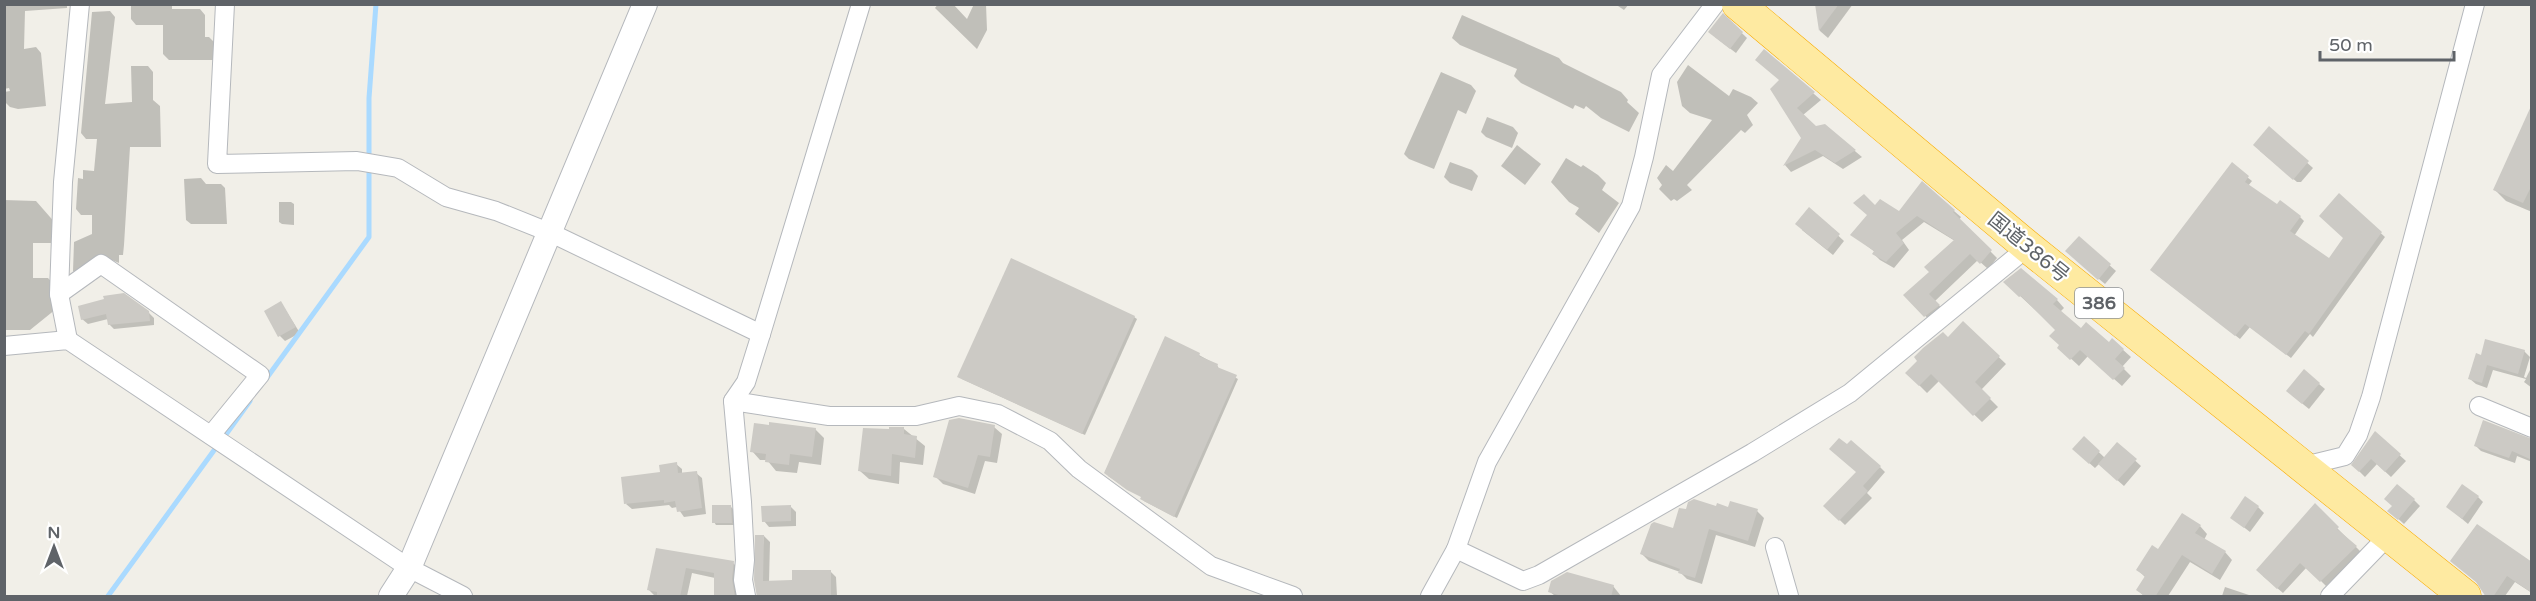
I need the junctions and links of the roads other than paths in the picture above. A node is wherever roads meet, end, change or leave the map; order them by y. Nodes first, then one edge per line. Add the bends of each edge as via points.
1 (80, 4) edge
2 (225, 4) edge
3 (645, 4) edge
4 (861, 4) edge
5 (1715, 4) edge
6 (1738, 4) edge
7 (2475, 4) edge
8 (551, 233) junction
9 (2028, 247) junction
10 (59, 294) junction
11 (761, 334) junction
12 (68, 340) junction
13 (4, 346) edge
14 (732, 401) junction
15 (2479, 406) dead end
16 (2532, 428) edge
17 (211, 435) junction
18 (2304, 466) junction
19 (2390, 534) junction
20 (1775, 547) dead end
21 (1456, 549) junction
22 (409, 568) junction
23 (391, 597) edge
24 (464, 597) edge
25 (746, 597) edge
26 (1293, 597) edge
27 (1431, 597) edge
28 (1789, 597) edge
29 (2330, 597) edge
30 (2464, 597) edge

1 - 10 street via 63,182
2 - 8 street via 218,164 357,161 398,168 446,197
3 - 8 street
4 - 11 street
5 - 21 street via 1661,75 1631,206 1487,462
6 - 9 highway, 国道386号 / 386
7 - 18 street via 2358,435 2344,456
8 - 11 street
8 - 22 street
9 - 18 highway, 国道386号 / 386
9 - 21 street via 1850,393 1539,574 1523,581
10 - 12 street
10 - 17 street via 101,264 260,375
11 - 14 street via 746,382
12 - 13 street
12 - 17 street
14 - 25 street via 741,482
14 - 26 street via 829,416 916,416 959,406 998,414 1050,441 1079,469 1211,566
15 - 16 street
17 - 22 street
18 - 19 highway, 国道386号 / 386
19 - 29 street
19 - 30 highway, 国道386号 / 386
20 - 28 street
21 - 27 street
22 - 23 street
22 - 24 street

